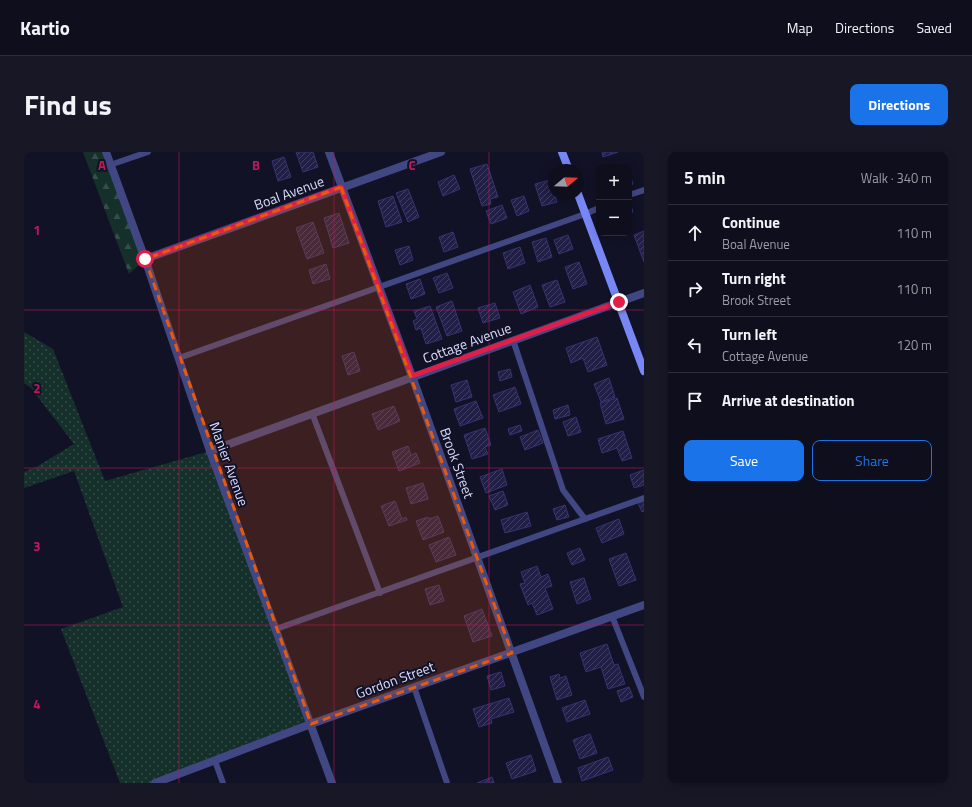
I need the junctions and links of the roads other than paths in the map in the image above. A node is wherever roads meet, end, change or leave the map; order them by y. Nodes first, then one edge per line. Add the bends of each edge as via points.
1 (106, 152) edge
2 (148, 152) edge
3 (328, 152) edge
4 (441, 152) edge
5 (562, 152) edge
6 (566, 164) edge
7 (110, 165) junction
8 (341, 187) junction
9 (644, 190) edge
10 (632, 194) edge
11 (580, 200) edge
12 (596, 209) edge
13 (585, 214) junction
14 (145, 259) junction
15 (379, 287) junction
16 (644, 293) edge
17 (619, 302) junction
18 (512, 340) junction
19 (179, 358) junction
20 (644, 371) edge
21 (412, 376) junction
22 (312, 413) junction
23 (210, 451) junction
24 (644, 498) edge
25 (585, 519) junction
26 (478, 558) junction
27 (380, 593) junction
28 (644, 605) edge
29 (612, 616) junction
30 (276, 629) junction
31 (512, 653) junction
32 (414, 687) junction
33 (644, 697) edge
34 (311, 724) junction
35 (215, 761) junction
36 (156, 783) edge
37 (223, 783) edge
38 (332, 783) edge
39 (447, 783) edge
40 (558, 783) edge

1 - 7 street, Manier Avenue
2 - 7 lane
3 - 8 street, Brook Street
4 - 8 street, Boal Avenue
5 - 6 street
7 - 14 street, Manier Avenue
8 - 14 street, Boal Avenue
8 - 15 street, Brook Street
9 - 10 lane
11 - 13 street
12 - 13 lane
13 - 15 lane
13 - 17 street
14 - 19 street, Manier Avenue
15 - 19 lane
15 - 21 street, Brook Street
16 - 17 street, Cottage Avenue
17 - 18 street, Cottage Avenue
17 - 20 street
18 - 21 street, Cottage Avenue
18 - 25 lane via 563,490
19 - 23 street, Manier Avenue
21 - 22 street, Cottage Avenue
21 - 26 street, Brook Street
22 - 23 street, Cottage Avenue
22 - 27 lane
23 - 30 street, Manier Avenue
24 - 25 lane
25 - 26 lane
26 - 27 lane
26 - 31 street, Brook Street
27 - 30 lane
28 - 29 street, Gordon Street
29 - 31 street, Gordon Street
29 - 33 lane
30 - 34 street, Manier Avenue
31 - 32 street, Gordon Street
31 - 40 street, Brook Street
32 - 34 street, Gordon Street
32 - 39 lane
34 - 35 street, Gordon Street
34 - 38 street, Manier Avenue
35 - 36 street, Gordon Street
35 - 37 lane

